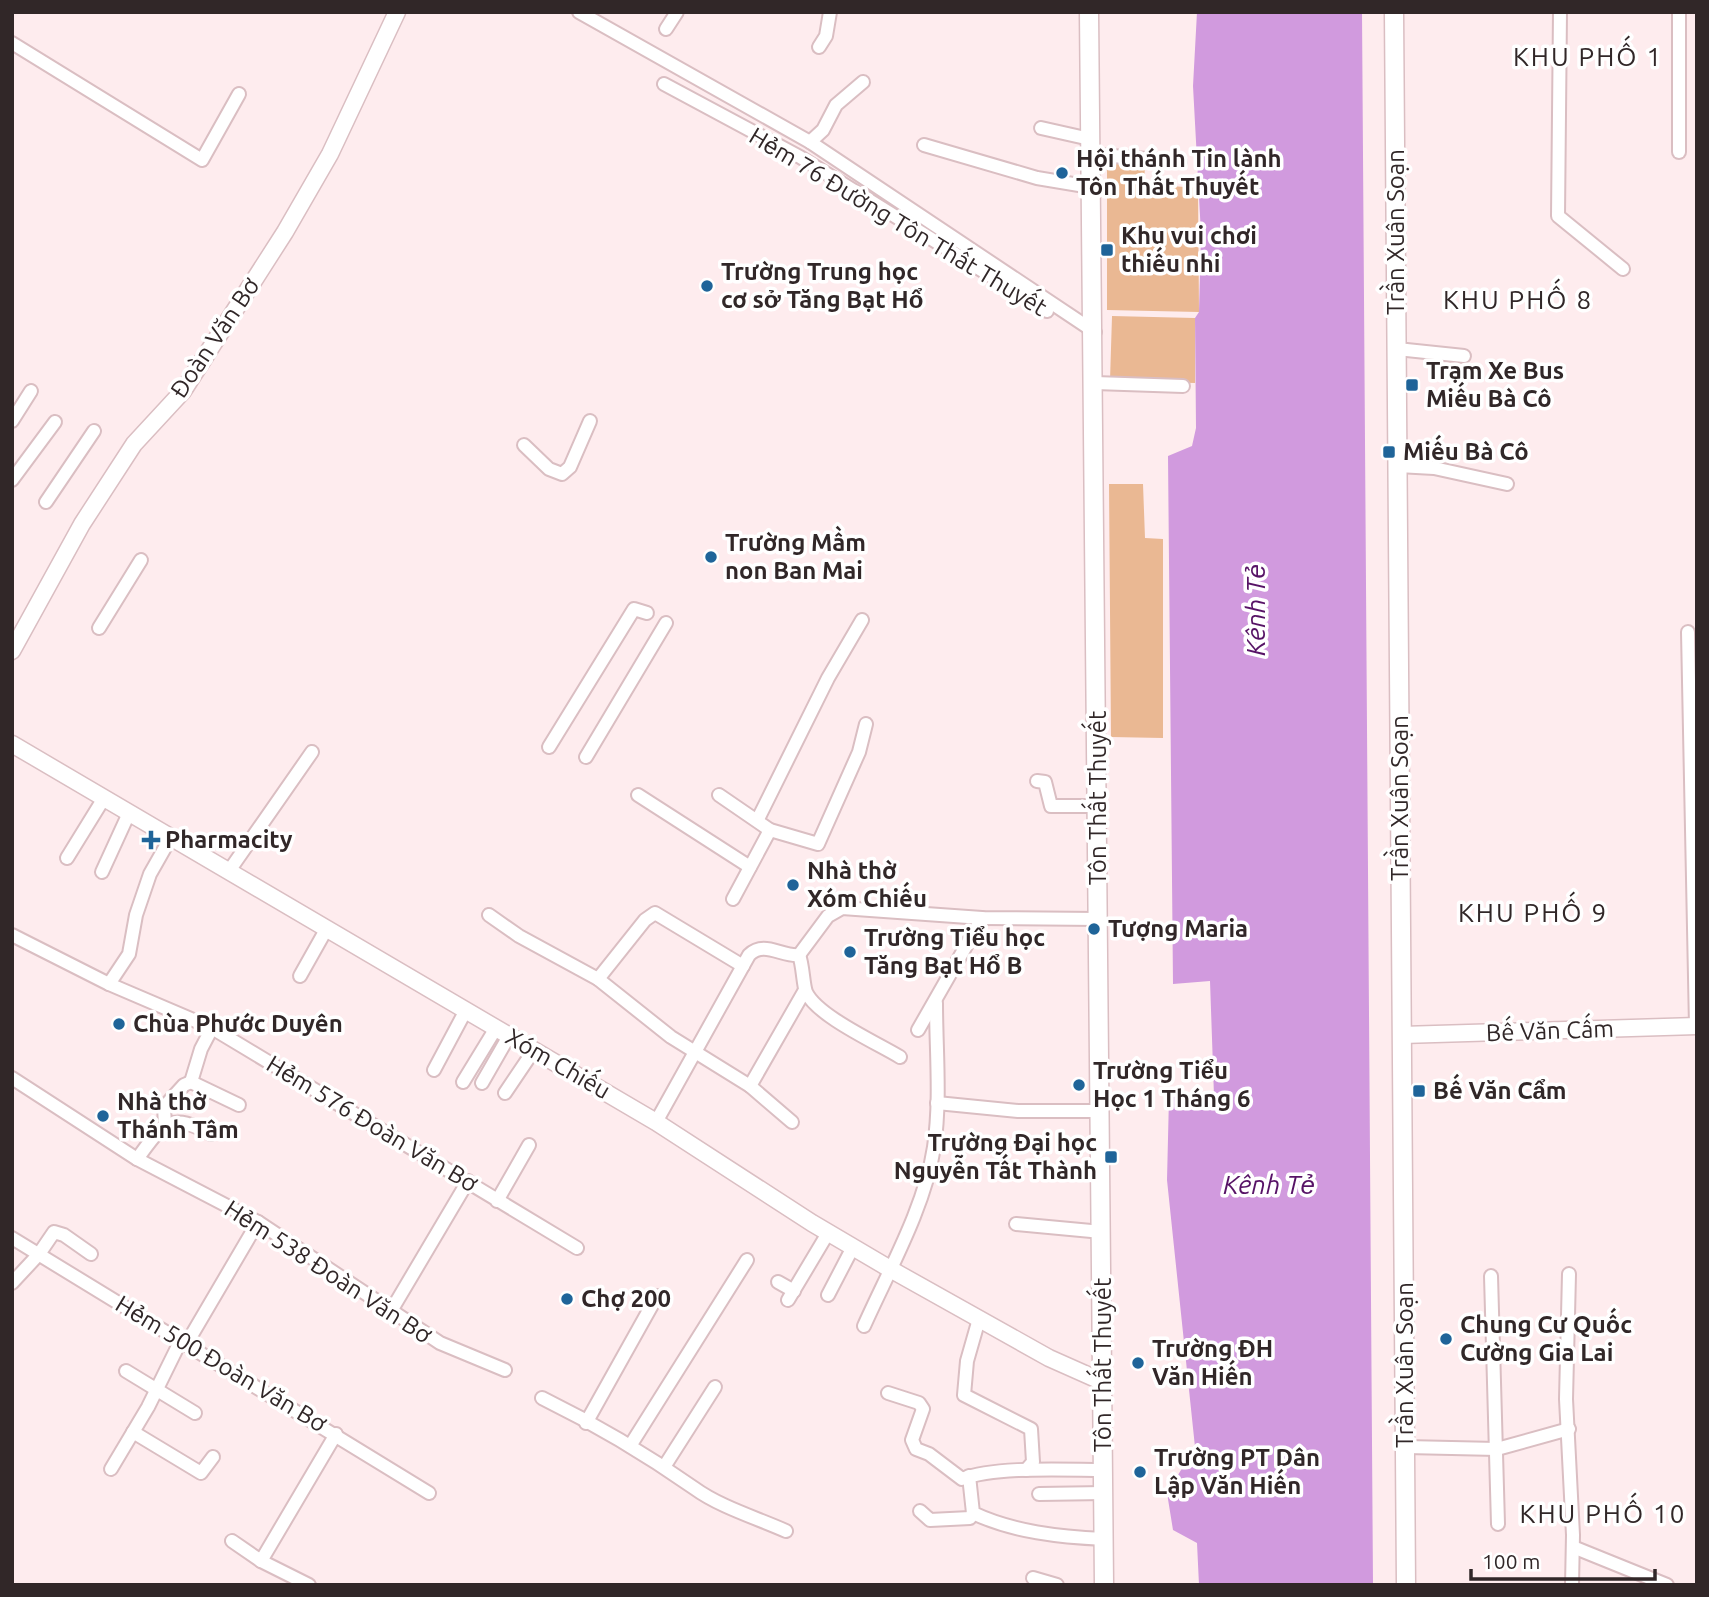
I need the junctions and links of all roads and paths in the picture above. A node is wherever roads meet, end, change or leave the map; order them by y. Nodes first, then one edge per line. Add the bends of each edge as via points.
1 (397, 12) edge
2 (579, 12) edge
3 (677, 12) edge
4 (830, 12) edge
5 (1089, 12) edge
6 (1394, 12) edge
7 (1560, 12) edge
8 (1679, 12) edge
9 (666, 29) dead end
10 (12, 43) edge
11 (819, 47) dead end
12 (863, 82) dead end
13 (664, 83) dead end
14 (239, 94) dead end
15 (1041, 128) dead end
16 (810, 142) junction
17 (924, 145) dead end
18 (1090, 146) junction
19 (1679, 152) dead end
20 (1180, 162) dead end
21 (1091, 187) junction
22 (1623, 269) dead end
23 (1095, 337) junction
24 (1397, 349) junction
25 (1464, 356) dead end
26 (1095, 383) junction
27 (1183, 386) dead end
28 (31, 391) dead end
29 (12, 421) edge
30 (590, 421) dead end
31 (55, 422) dead end
32 (94, 431) dead end
33 (524, 445) dead end
34 (1398, 466) junction
35 (12, 480) edge
36 (1507, 484) dead end
37 (46, 502) dead end
38 (141, 560) dead end
39 (647, 613) dead end
40 (862, 620) dead end
41 (666, 623) dead end
42 (99, 628) dead end
43 (1688, 632) dead end
44 (12, 652) edge
45 (866, 724) dead end
46 (12, 744) edge
47 (549, 747) dead end
48 (312, 752) dead end
49 (586, 757) dead end
50 (1037, 781) dead end
51 (638, 795) dead end
52 (719, 795) dead end
53 (104, 798) junction
54 (1098, 806) junction
55 (130, 813) junction
56 (758, 819) junction
57 (770, 830) junction
58 (172, 837) junction
59 (66, 858) dead end
60 (750, 867) junction
61 (229, 871) junction
62 (102, 872) dead end
63 (733, 899) dead end
64 (489, 915) dead end
65 (982, 918) junction
66 (1099, 919) junction
67 (327, 929) junction
68 (12, 934) edge
69 (799, 955) junction
70 (743, 966) junction
71 (300, 976) dead end
72 (598, 979) junction
73 (109, 984) junction
74 (805, 990) junction
75 (936, 1003) junction
76 (466, 1010) junction
77 (1696, 1026) edge
78 (212, 1028) junction
79 (918, 1030) dead end
80 (503, 1032) junction
81 (1402, 1035) junction
82 (694, 1049) junction
83 (534, 1050) junction
84 (900, 1057) dead end
85 (434, 1070) dead end
86 (12, 1078) edge
87 (191, 1082) junction
88 (463, 1082) dead end
89 (482, 1083) dead end
90 (750, 1086) junction
91 (505, 1093) dead end
92 (937, 1103) junction
93 (239, 1105) dead end
94 (1101, 1111) junction
95 (656, 1122) junction
96 (792, 1122) dead end
97 (165, 1125) junction
98 (211, 1134) dead end
99 (529, 1145) dead end
100 (137, 1159) junction
101 (468, 1181) junction
102 (497, 1201) junction
103 (258, 1222) junction
104 (1016, 1224) dead end
105 (1102, 1232) junction
106 (828, 1233) junction
107 (12, 1238) edge
108 (853, 1247) junction
109 (577, 1248) dead end
110 (40, 1254) junction
111 (91, 1254) dead end
112 (747, 1260) dead end
113 (890, 1269) junction
114 (1569, 1274) dead end
115 (1492, 1276) dead end
116 (778, 1282) dead end
117 (12, 1283) edge
118 (828, 1295) dead end
119 (657, 1296) dead end
120 (391, 1311) junction
121 (979, 1319) junction
122 (864, 1326) dead end
123 (184, 1341) junction
124 (505, 1370) dead end
125 (127, 1371) dead end
126 (1103, 1382) junction
127 (715, 1387) dead end
128 (154, 1390) junction
129 (888, 1393) dead end
130 (542, 1398) dead end
131 (195, 1413) dead end
132 (586, 1423) junction
133 (1569, 1429) junction
134 (132, 1432) junction
135 (336, 1434) junction
136 (630, 1446) junction
137 (1405, 1447) junction
138 (1497, 1449) junction
139 (213, 1457) dead end
140 (664, 1467) junction
141 (111, 1469) dead end
142 (1026, 1470) junction
143 (1104, 1470) junction
144 (969, 1476) junction
145 (429, 1493) dead end
146 (1039, 1493) dead end
147 (1104, 1493) junction
148 (920, 1511) dead end
149 (973, 1513) junction
150 (1498, 1524) dead end
151 (786, 1531) dead end
152 (1104, 1539) junction
153 (232, 1541) dead end
154 (1573, 1547) junction
155 (261, 1560) junction
156 (1033, 1578) dead end
157 (309, 1585) edge
158 (1057, 1585) edge
159 (1104, 1585) edge
160 (1406, 1585) edge
161 (1572, 1585) edge
162 (1667, 1585) edge

1 - 44 street, Đoàn Văn Bơ via 330,154 285,232 183,391 134,444 82,524
2 - 16 street
3 - 9 street
4 - 11 street
5 - 18 main road, Tôn Thất Thuyết
6 - 24 main road, Trần Xuân Soạn
7 - 22 street via 1558,216
8 - 19 street
10 - 14 street via 202,160
12 - 16 street via 836,105 823,130
13 - 23 street, Hẻm 76 Đường Tôn Thất Thuyết via 800,157
15 - 18 street
16 - 23 street
17 - 21 street via 1037,178
18 - 20 street
18 - 21 main road, Tôn Thất Thuyết
21 - 23 main road, Tôn Thất Thuyết
23 - 26 main road, Tôn Thất Thuyết
24 - 25 street
24 - 34 main road, Trần Xuân Soạn
26 - 27 street
26 - 54 main road, Tôn Thất Thuyết
28 - 29 street
30 - 33 street via 570,467 562,474 549,469
31 - 35 street
32 - 37 street
34 - 36 street via 1434,468
34 - 81 main road, Trần Xuân Soạn
38 - 42 street
39 - 47 street via 634,609
40 - 56 street
41 - 49 street
43 - 77 street
45 - 57 street via 859,752 818,844
46 - 53 street, Xóm Chiếu
48 - 61 street
50 - 54 street via 1045,782 1051,806
51 - 60 street
52 - 56 street
53 - 55 street, Xóm Chiếu
53 - 59 street
54 - 66 main road, Tôn Thất Thuyết
55 - 58 street, Xóm Chiếu
55 - 62 street
56 - 57 street
57 - 60 street
58 - 61 street, Xóm Chiếu
58 - 73 street via 150,873 129,954
60 - 63 street
61 - 67 street, Xóm Chiếu
64 - 72 street
65 - 66 street
65 - 69 street via 842,908 828,916
65 - 75 street
66 - 94 main road, Tôn Thất Thuyết
67 - 71 street
67 - 76 street, Xóm Chiếu
68 - 73 street, Hẻm 576 Đoàn Văn Bơ
69 - 70 street via 768,948 754,950
69 - 74 street
70 - 72 street via 656,913 645,920
70 - 82 street
72 - 82 street via 671,1037
73 - 78 street, Hẻm 576 Đoàn Văn Bơ
74 - 84 street via 837,1020
74 - 90 street
75 - 79 street
75 - 92 street
76 - 80 street, Xóm Chiếu
76 - 85 street
77 - 81 street, Bế Văn Cấm
78 - 87 street
78 - 101 street, Hẻm 576 Đoàn Văn Bơ
80 - 83 street, Xóm Chiếu
80 - 88 street
80 - 89 street
81 - 137 main road, Trần Xuân Soạn
82 - 90 street
82 - 95 street
83 - 91 street
83 - 95 street, Xóm Chiếu
86 - 100 street, Hẻm 538 Đoàn Văn Bơ
87 - 93 street
87 - 97 street via 163,1107
90 - 96 street
92 - 94 street via 1018,1111
92 - 113 street via 932,1159
94 - 105 main road, Tôn Thất Thuyết
95 - 106 street, Xóm Chiếu
97 - 98 street via 189,1122
97 - 100 street
99 - 102 street
100 - 103 street, Hẻm 538 Đoàn Văn Bơ
101 - 102 street, Hẻm 576 Đoàn Văn Bơ
101 - 120 street
102 - 109 street, Hẻm 576 Đoàn Văn Bơ
103 - 120 street, Hẻm 538 Đoàn Văn Bơ
103 - 123 street
104 - 105 street
105 - 126 main road, Tôn Thất Thuyết
106 - 108 street, Xóm Chiếu
106 - 116 street via 791,1296
107 - 110 street, Hẻm 500 Đoàn Văn Bơ
108 - 113 street, Xóm Chiếu
108 - 118 street
110 - 111 street via 54,1232
110 - 117 street
110 - 123 street, Hẻm 500 Đoàn Văn Bơ
112 - 136 street
113 - 121 street, Xóm Chiếu
113 - 122 street
114 - 133 street
115 - 138 street
119 - 132 street
120 - 124 street, Hẻm 538 Đoàn Văn Bơ via 440,1343
121 - 126 street, Xóm Chiếu
121 - 142 street via 967,1361 964,1395 1031,1429 1033,1462
123 - 128 street
123 - 135 street, Hẻm 500 Đoàn Văn Bơ
125 - 128 street
126 - 143 main road, Tôn Thất Thuyết
127 - 140 street
128 - 131 street
128 - 134 street
129 - 144 street via 919,1403 923,1409 912,1440 916,1449 950,1473 962,1479
130 - 132 street
132 - 136 street
133 - 138 street
133 - 154 street
134 - 139 street via 201,1473
134 - 141 street
135 - 145 street, Hẻm 500 Đoàn Văn Bơ
135 - 155 street
136 - 140 street
137 - 138 street
137 - 160 main road, Trần Xuân Soạn
138 - 150 street
140 - 151 street via 695,1490
142 - 143 street
142 - 144 street
143 - 147 main road, Tôn Thất Thuyết
144 - 149 street
146 - 147 street
147 - 152 main road, Tôn Thất Thuyết
148 - 149 street via 930,1520 970,1518
149 - 152 street via 1060,1537
152 - 159 main road, Tôn Thất Thuyết
153 - 155 street
154 - 161 street
154 - 162 street
155 - 157 street
156 - 158 street

